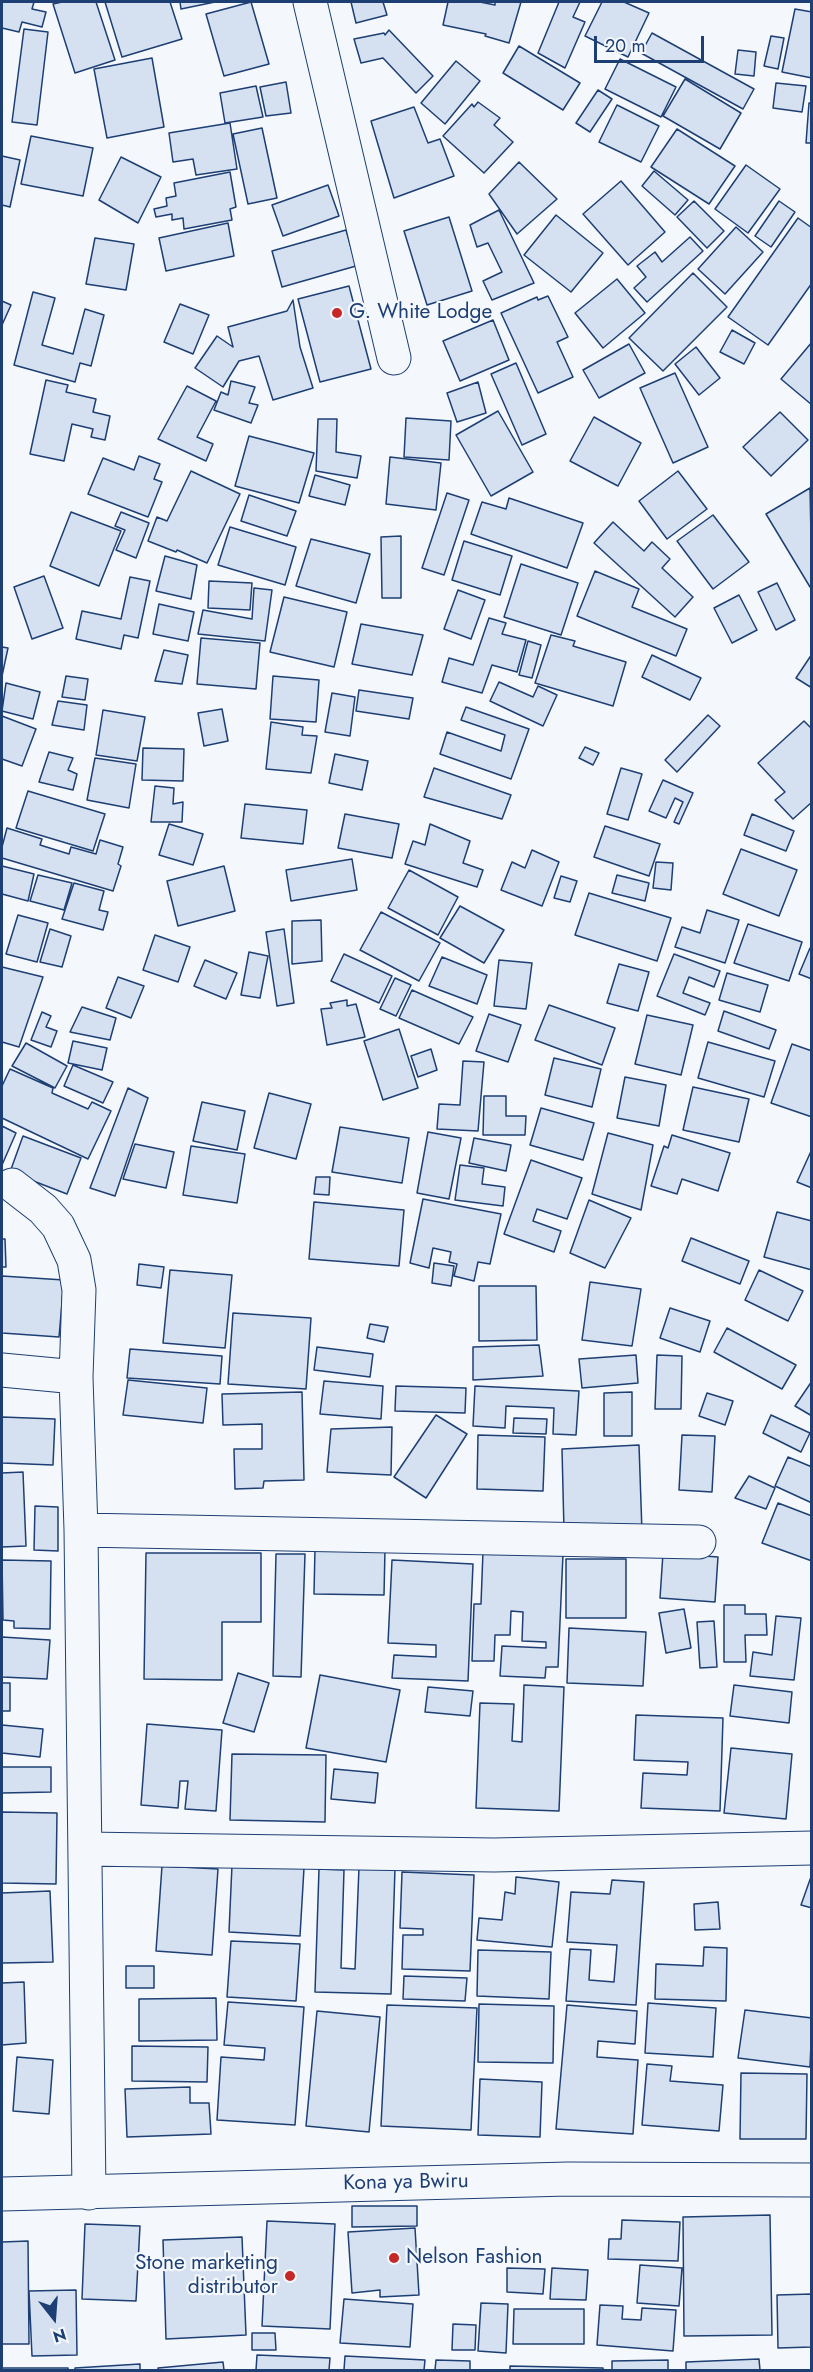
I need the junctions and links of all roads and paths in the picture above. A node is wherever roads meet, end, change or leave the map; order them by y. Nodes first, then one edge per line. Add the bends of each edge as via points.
1 (310, 2) edge
2 (394, 358) dead end
3 (12, 1185) dead end
4 (2, 1370) edge
5 (75, 1377) junction
6 (81, 1530) junction
7 (699, 1542) dead end
8 (812, 1848) edge
9 (85, 1849) junction
10 (812, 2180) edge
11 (89, 2193) junction
12 (2, 2194) edge

1 - 2 street
3 - 5 street via 58,1226 74,1260 79,1290
4 - 5 street
5 - 6 street
6 - 7 street
6 - 9 street
8 - 9 street via 494,1855
9 - 11 street
10 - 11 street, Kona ya Bwiru via 568,2179
11 - 12 street, Kona ya Bwiru

